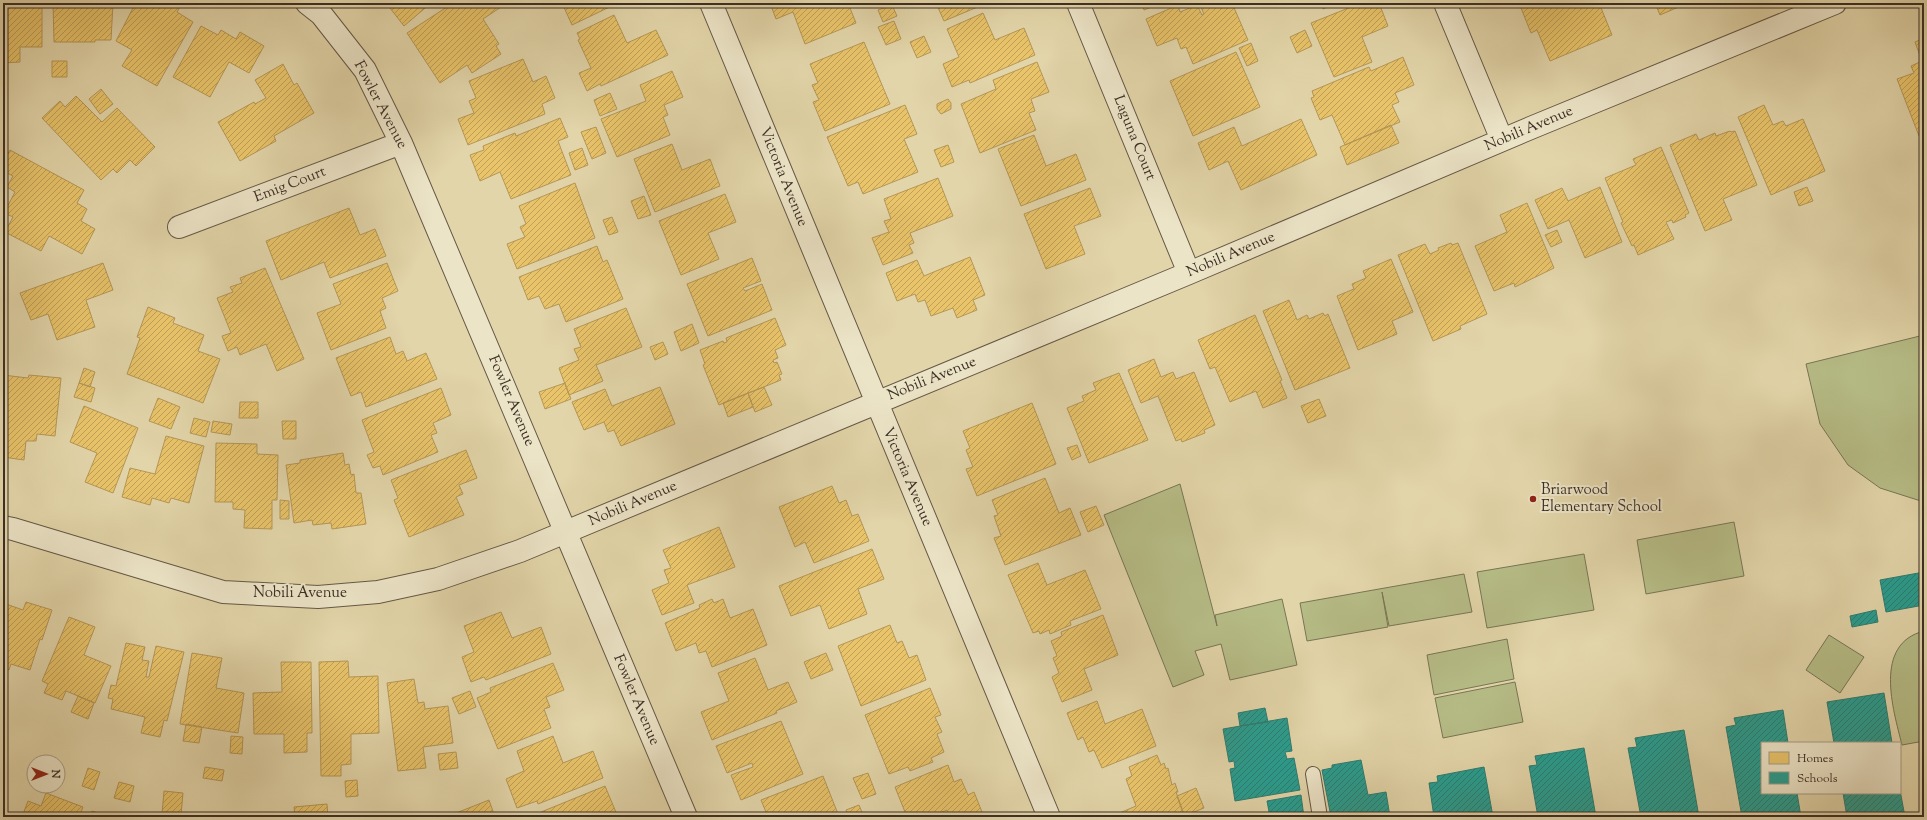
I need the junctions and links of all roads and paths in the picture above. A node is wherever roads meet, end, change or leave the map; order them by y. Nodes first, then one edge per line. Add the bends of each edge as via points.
1 (307, 3) edge
2 (711, 3) edge
3 (1078, 3) edge
4 (1445, 3) edge
5 (1823, 5) edge
6 (1502, 140) junction
7 (401, 143) junction
8 (179, 227) dead end
9 (1189, 273) junction
10 (876, 402) junction
11 (3, 528) edge
12 (566, 532) junction
13 (1313, 774) dead end
14 (686, 817) edge
15 (1049, 817) edge
16 (1320, 817) edge

1 - 7 street, Fowler Avenue via 321,14 365,70
2 - 10 street, Victoria Avenue
3 - 9 street, Laguna Court
4 - 6 street
5 - 6 street, Nobili Avenue
6 - 9 street, Nobili Avenue
7 - 8 street, Emig Court
7 - 12 street, Fowler Avenue
9 - 10 street, Nobili Avenue
10 - 12 street, Nobili Avenue
10 - 15 street, Victoria Avenue
11 - 12 street, Nobili Avenue via 14,529 223,592 318,597 378,592 438,580
12 - 14 street, Fowler Avenue
13 - 16 lane

